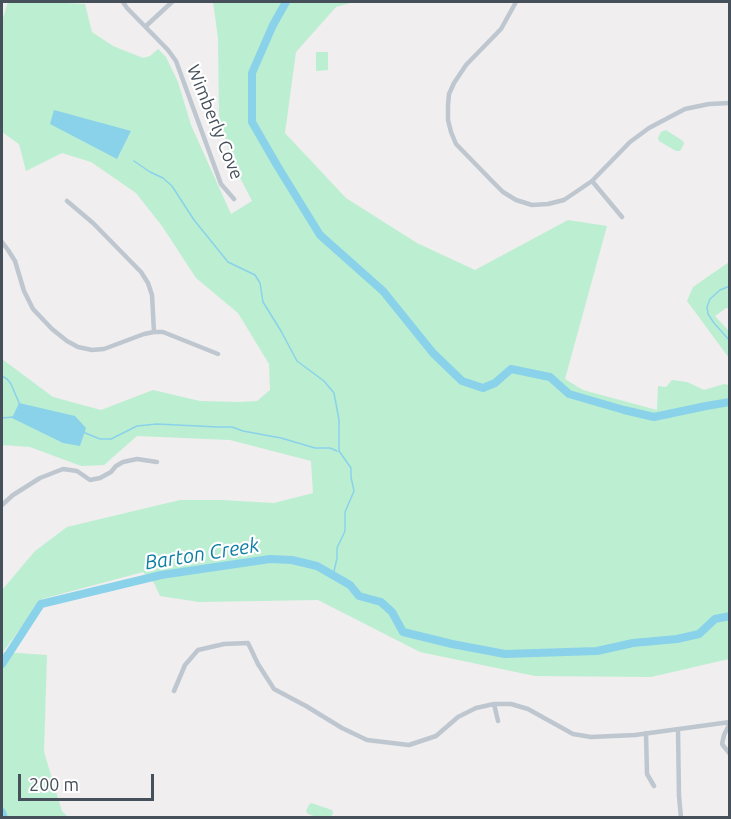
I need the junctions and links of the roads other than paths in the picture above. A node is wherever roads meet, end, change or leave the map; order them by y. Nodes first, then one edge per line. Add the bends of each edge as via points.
1 (123, 2) edge
2 (172, 2) edge
3 (516, 2) edge
4 (146, 26) junction
5 (729, 103) edge
6 (592, 181) junction
7 (234, 199) dead end
8 (67, 201) dead end
9 (622, 217) dead end
10 (2, 242) edge
11 (154, 332) junction
12 (218, 354) dead end
13 (157, 462) dead end
14 (2, 505) edge
15 (174, 691) dead end
16 (494, 704) junction
17 (498, 721) dead end
18 (729, 723) edge
19 (678, 730) junction
20 (646, 733) junction
21 (729, 754) edge
22 (654, 786) dead end
23 (681, 818) edge

1 - 4 street, Wimberly Cove
2 - 4 street
3 - 6 street via 501,29 466,65 449,94 448,120 456,144 503,192 516,200 548,204 564,200
4 - 7 street, Wimberly Cove via 176,61 221,183
5 - 6 street via 685,109 658,123 630,142
6 - 9 street
8 - 11 street via 141,272 152,296
10 - 11 street via 15,261 33,309 67,341 78,347 104,349
11 - 12 street via 172,335
13 - 14 street via 123,462 100,478 90,480 78,471 63,469 40,478
15 - 16 street via 184,665 198,650 248,643 274,689 367,740 409,745 436,736 476,708
16 - 17 street
16 - 20 street via 528,709 573,734 591,737
18 - 19 street
18 - 21 street via 722,744
19 - 20 street
19 - 23 street
20 - 22 street via 647,774

